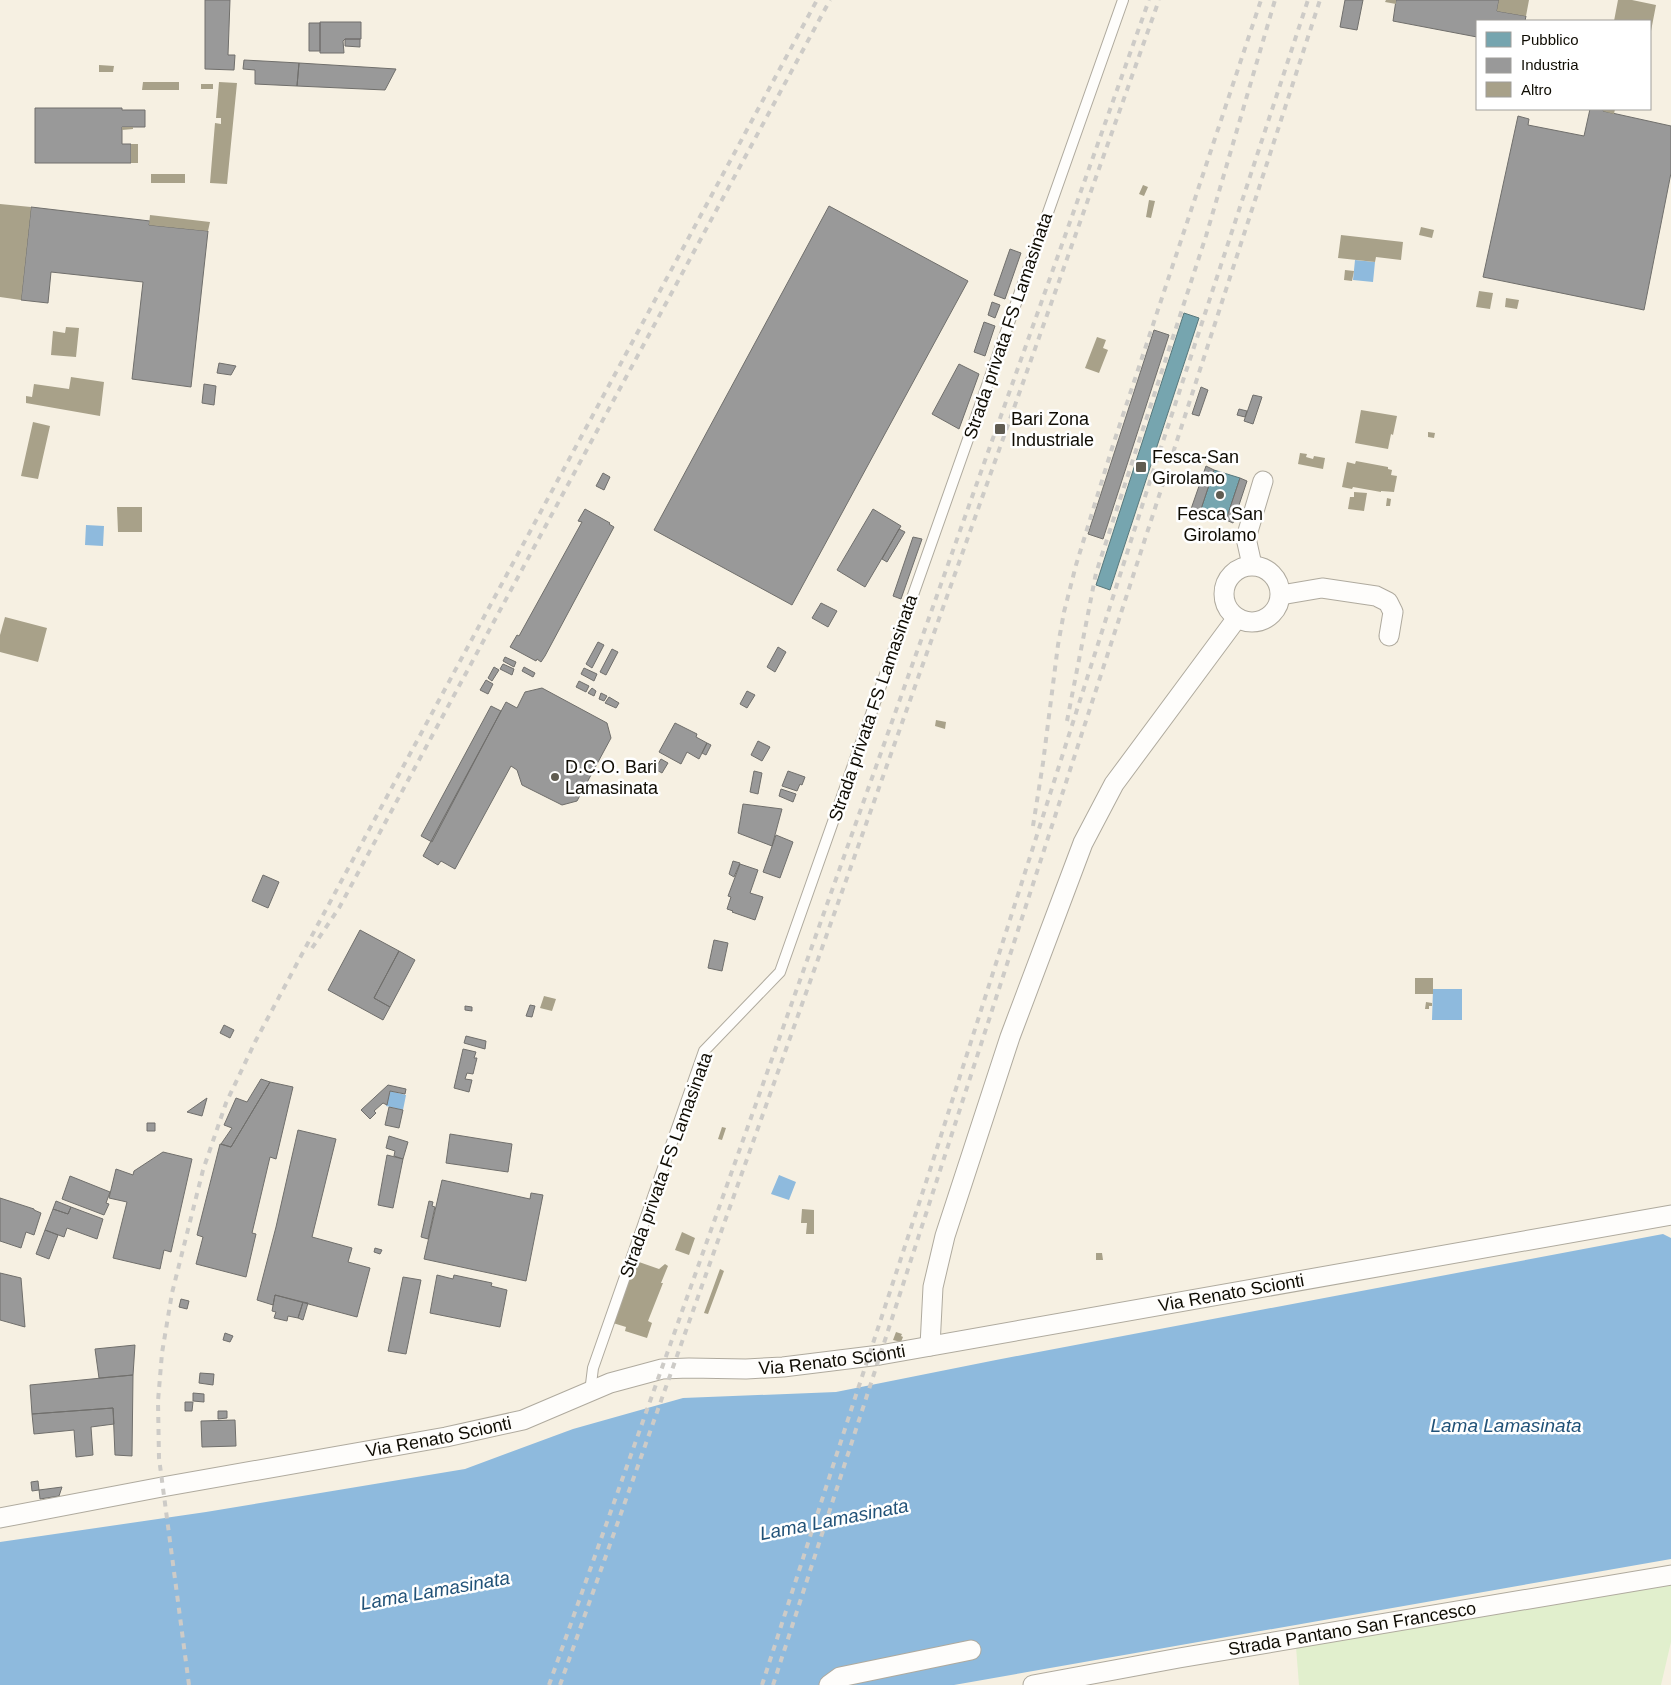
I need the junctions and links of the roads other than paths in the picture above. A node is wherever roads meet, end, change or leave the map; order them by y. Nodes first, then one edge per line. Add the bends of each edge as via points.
1 (1123, 0) edge
2 (1263, 481) dead end
3 (1252, 565) junction
4 (1281, 595) junction
5 (1237, 618) junction
6 (1389, 636) dead end
7 (1671, 1216) edge
8 (930, 1346) junction
9 (590, 1392) junction
10 (0, 1518) edge
11 (1671, 1575) edge
12 (971, 1650) dead end
13 (829, 1685) edge
14 (1033, 1685) edge

1 - 9 lane, Strada privata FS Lamasinata via 780,972 704,1051 593,1368
2 - 3 street via 1246,538
3 - 4 street via 1269,571 1275,577
3 - 5 street via 1236,571 1225,585 1225,603
4 - 5 street via 1279,605 1266,620 1246,622
4 - 6 street via 1322,588 1376,596 1388,602 1393,612
5 - 8 street via 1114,784 1083,843 1010,1037 945,1236 933,1287
7 - 8 street, Via Renato Scionti
8 - 9 street, Via Renato Scionti via 783,1367 662,1369
9 - 10 street, Via Renato Scionti via 523,1420 446,1437
11 - 14 street, Strada Pantano San Francesco
12 - 13 street via 840,1677

